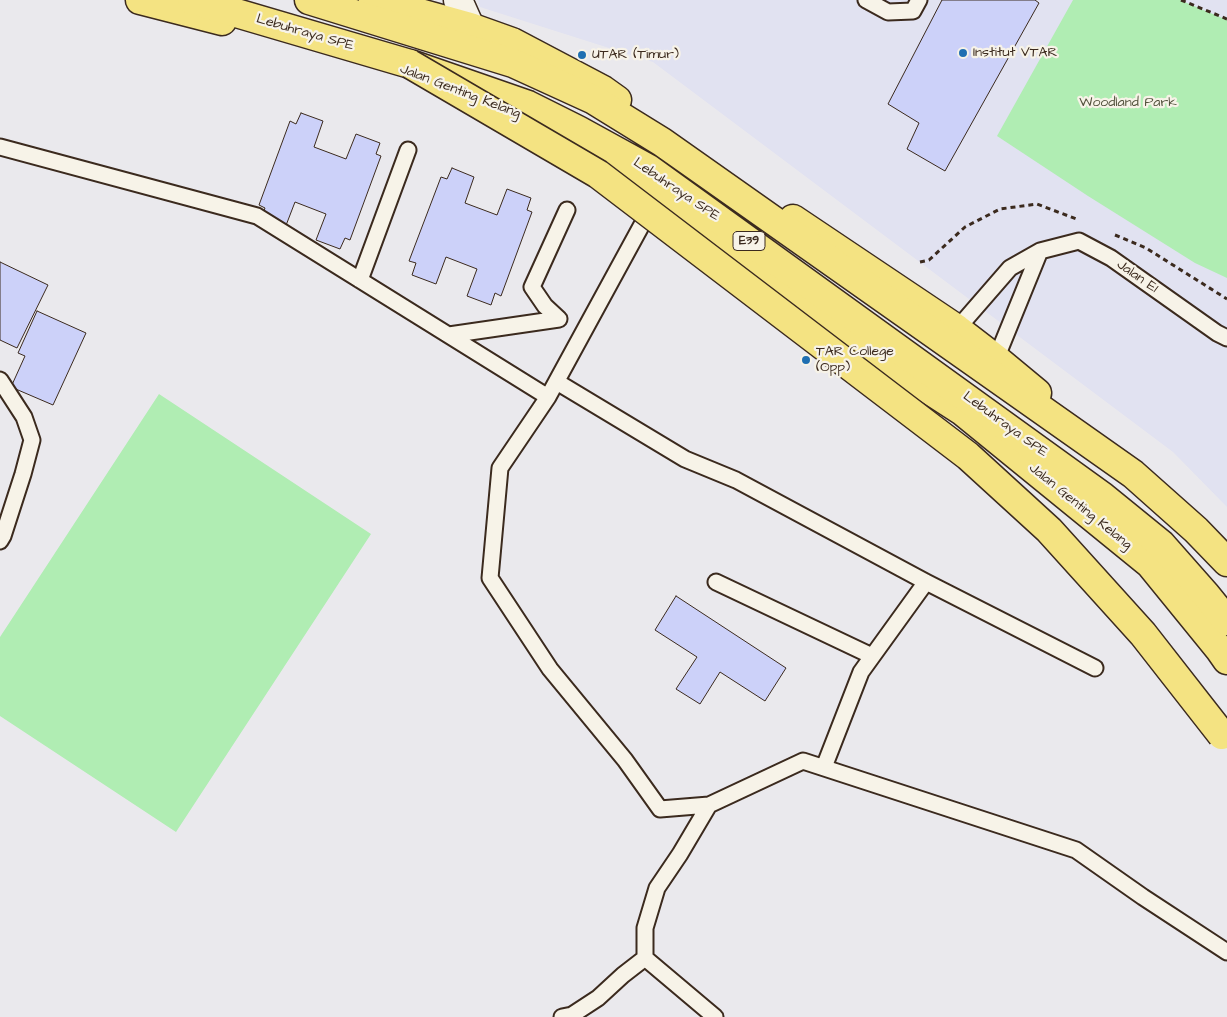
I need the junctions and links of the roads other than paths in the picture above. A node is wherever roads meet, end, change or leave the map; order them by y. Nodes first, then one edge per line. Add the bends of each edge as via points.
1 (140, 0) edge
2 (192, 0) edge
3 (309, 0) edge
4 (373, 0) edge
5 (458, 0) edge
6 (866, 0) edge
7 (919, 0) edge
8 (407, 4) edge
9 (470, 27) junction
10 (410, 64) junction
11 (0, 147) edge
12 (408, 150) dead end
13 (657, 196) junction
14 (567, 210) dead end
15 (1040, 251) junction
16 (360, 280) junction
17 (957, 330) junction
18 (449, 335) junction
19 (1227, 338) edge
20 (996, 359) junction
21 (0, 380) edge
22 (557, 382) junction
23 (548, 396) junction
24 (0, 540) edge
25 (1227, 542) edge
26 (1227, 562) edge
27 (716, 582) dead end
28 (926, 582) junction
29 (1227, 621) edge
30 (872, 656) junction
31 (1227, 660) edge
32 (1095, 668) dead end
33 (1225, 739) edge
34 (824, 767) junction
35 (709, 805) junction
36 (1227, 952) edge
37 (645, 958) junction
38 (562, 1017) edge
39 (715, 1017) edge

1 - 13 main road, Jalan Genting Kelang via 385,63 508,108 581,146
2 - 10 main road, Lebuhraya SPE / E39
3 - 26 main road, E39 via 513,63 594,100 662,142 1134,474
4 - 8 main road
5 - 9 street
6 - 7 lane via 888,12 913,11
8 - 9 main road
9 - 17 main road via 512,42 603,90
10 - 29 main road, Lebuhraya SPE / E39, bridge via 528,105 649,169 1102,496 1161,544
10 - 33 main road, bridge via 598,174 968,456 1049,530 1143,634
11 - 16 lane via 257,216
12 - 16 lane
13 - 22 lane
13 - 31 main road, Jalan Genting Kelang via 906,374 962,410 1150,564
14 - 18 lane via 532,287 559,319
15 - 17 lane, Jalan E1 via 1010,268
15 - 19 lane, Jalan E1 via 1079,241 1111,258
15 - 20 lane
16 - 18 lane
17 - 20 main road
18 - 23 lane
20 - 25 main road
21 - 24 lane via 24,417 32,440
22 - 23 lane
22 - 28 lane via 685,459 736,480
23 - 35 lane via 500,468 490,578 550,669 625,760 660,809
27 - 30 lane
28 - 30 lane
28 - 32 lane
30 - 34 lane via 861,672
34 - 35 lane via 803,761
34 - 36 lane via 1076,850
35 - 37 lane via 657,888 645,928
37 - 38 lane via 598,998 572,1016
37 - 39 lane

